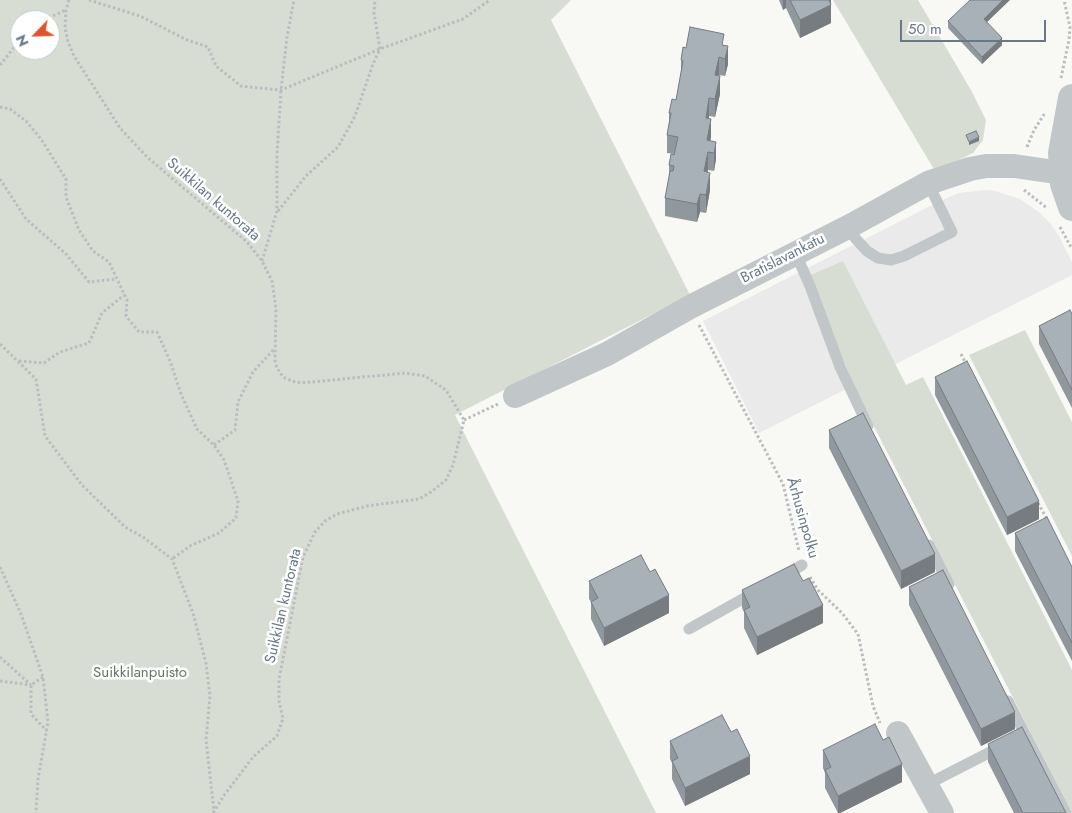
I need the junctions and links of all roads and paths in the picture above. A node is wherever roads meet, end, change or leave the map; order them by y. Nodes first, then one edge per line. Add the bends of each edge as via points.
1 (69, 0) edge
2 (89, 0) edge
3 (294, 0) edge
4 (375, 0) edge
5 (490, 0) edge
6 (1064, 0) edge
7 (66, 10) junction
8 (60, 13) edge
9 (380, 49) junction
10 (10, 52) edge
11 (0, 65) edge
12 (1066, 89) edge
13 (281, 90) junction
14 (0, 108) edge
15 (1046, 112) dead end
16 (1026, 150) dead end
17 (1062, 173) junction
18 (0, 179) edge
19 (928, 183) junction
20 (1072, 207) edge
21 (278, 211) junction
22 (850, 226) junction
23 (795, 252) junction
24 (262, 262) junction
25 (116, 279) junction
26 (124, 295) junction
27 (690, 307) junction
28 (0, 344) edge
29 (275, 348) junction
30 (961, 354) dead end
31 (18, 361) junction
32 (970, 372) edge
33 (516, 396) joint
34 (464, 420) junction
35 (871, 432) edge
36 (214, 445) junction
37 (1036, 500) edge
38 (1050, 526) edge
39 (926, 539) edge
40 (172, 560) junction
41 (802, 566) junction
42 (0, 567) edge
43 (953, 592) edge
44 (689, 629) dead end
45 (0, 657) edge
46 (43, 677) junction
47 (0, 681) edge
48 (32, 685) junction
49 (1003, 690) edge
50 (890, 730) joint
51 (47, 731) junction
52 (1017, 738) junction
53 (926, 785) junction
54 (214, 812) edge
55 (36, 813) edge
56 (942, 813) edge
57 (1066, 813) edge

1 - 7 path, Suikkilan kuntorata
2 - 13 path via 140,16 208,47 216,66 241,86
3 - 13 path
4 - 9 path
5 - 9 path via 463,19
6 - 12 path via 1070,28
7 - 8 path
7 - 24 path, Suikkilan kuntorata via 65,28 74,56 120,128 147,157 247,242
9 - 13 path
9 - 21 path via 355,116 338,147 306,176
10 - 11 path
12 - 17 street
13 - 21 path
14 - 25 path via 10,109 26,121 41,139 66,179 66,197 79,230 93,251 109,262
15 - 16 path
17 - 19 street, Bratislavankatu via 1014,166 986,166
17 - 20 street
18 - 25 path via 26,218 66,254 89,282
19 - 22 street, Bratislavankatu
19 - 22 lane via 952,232 890,260 878,258 867,251
21 - 24 path
22 - 23 street, Bratislavankatu
23 - 27 street, Bratislavankatu
23 - 35 lane via 840,367
24 - 29 path, Suikkilan kuntorata via 272,281 276,309
25 - 26 path
26 - 31 path via 102,313 89,343 60,352 44,363
26 - 36 path via 127,300 126,316 139,332 157,332 197,429
27 - 33 street, Bratislavankatu via 607,354
27 - 41 path, Århusinpolku via 783,484
28 - 31 path
29 - 34 path, Suikkilan kuntorata via 277,368 283,377 302,383 405,373 424,376 446,390
29 - 36 path via 252,372 238,402 235,430
30 - 32 path
31 - 40 path via 36,379 45,436 82,485 125,527
33 - 34 path
34 - 54 path, Suikkilan kuntorata via 450,473 432,492 419,499 337,514 315,532 303,557 279,679 278,701 283,718 277,736 253,757
36 - 40 path via 224,460 238,501 236,518 219,533 190,546
37 - 38 path
39 - 43 lane
40 - 54 path via 193,612 206,663 210,696 206,740
41 - 44 lane
41 - 50 path, Århusinpolku via 818,590 858,634 873,706
42 - 46 path
45 - 48 path
46 - 48 path
46 - 51 path
47 - 48 path
48 - 51 path via 31,714
49 - 52 lane
50 - 53 street
51 - 55 path via 38,779
52 - 53 lane
52 - 57 lane
53 - 56 street

